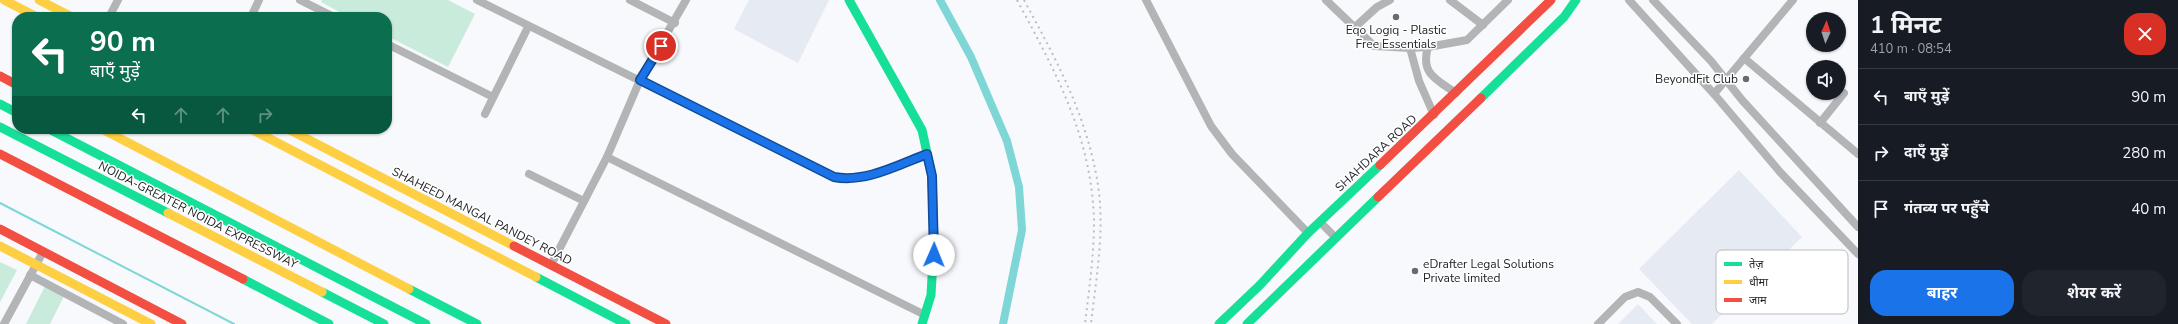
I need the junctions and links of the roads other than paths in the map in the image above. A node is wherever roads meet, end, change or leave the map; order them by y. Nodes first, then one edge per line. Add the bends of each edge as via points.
1 (4, 0) edge
2 (39, 0) edge
3 (118, 0) edge
4 (259, 0) edge
5 (300, 0) edge
6 (476, 0) edge
7 (630, 0) edge
8 (686, 0) edge
9 (849, 0) edge
10 (1146, 0) edge
11 (1326, 0) edge
12 (1390, 0) edge
13 (1450, 0) edge
14 (1508, 0) edge
15 (1551, 0) edge
16 (1576, 0) edge
17 (1629, 0) edge
18 (1653, 0) edge
19 (1793, 0) edge
20 (27, 12) edge
21 (62, 12) edge
22 (112, 12) edge
23 (253, 12) edge
24 (324, 12) edge
25 (675, 23) junction
26 (1482, 25) junction
27 (528, 27) junction
28 (1354, 28) junction
29 (392, 46) edge
30 (1428, 47) junction
31 (1410, 48) junction
32 (1744, 58) junction
33 (0, 76) edge
34 (640, 80) junction
35 (1726, 80) junction
36 (12, 82) edge
37 (1456, 93) junction
38 (1714, 94) junction
39 (493, 97) junction
40 (1838, 100) edge
41 (0, 104) edge
42 (12, 110) edge
43 (485, 114) dead end
44 (1434, 114) junction
45 (1820, 123) junction
46 (0, 127) edge
47 (12, 133) edge
48 (14, 134) edge
49 (59, 134) edge
50 (112, 134) edge
51 (262, 134) edge
52 (298, 134) edge
53 (0, 154) edge
54 (927, 154) junction
55 (1858, 154) edge
56 (607, 157) junction
57 (528, 174) dead end
58 (584, 202) junction
59 (1320, 222) junction
60 (1858, 227) edge
61 (0, 230) edge
62 (1308, 234) junction
63 (1336, 238) junction
64 (0, 246) edge
65 (43, 252) junction
66 (1858, 254) edge
67 (36, 264) junction
68 (551, 265) junction
69 (30, 275) junction
70 (926, 315) junction
71 (4, 324) edge
72 (123, 324) edge
73 (151, 324) edge
74 (182, 324) edge
75 (329, 324) edge
76 (384, 324) edge
77 (426, 324) edge
78 (478, 324) edge
79 (626, 324) edge
80 (666, 324) edge
81 (922, 324) edge
82 (1219, 324) edge
83 (1247, 324) edge
84 (1598, 324) edge
85 (1676, 324) edge

1 - 20 main road
2 - 21 main road
3 - 22 street
4 - 23 street
5 - 24 street
6 - 27 street
7 - 25 street
8 - 25 street
9 - 54 main road via 922,130
10 - 62 street via 1211,126 1232,154
11 - 28 street
12 - 28 street via 1377,7
13 - 26 street
14 - 26 street
15 - 37 main road, SHAHDARA ROAD
16 - 63 main road via 1564,16
17 - 38 street
18 - 35 street via 1712,60
19 - 32 street
25 - 34 street
26 - 30 street via 1463,42
27 - 34 street
27 - 39 street
28 - 31 street via 1374,46
29 - 39 street
30 - 31 street
30 - 37 street via 1428,72
31 - 44 street via 1419,81
32 - 35 street
32 - 45 street
33 - 36 main road
34 - 54 street via 834,177 846,179 869,175
34 - 56 street
35 - 38 street
35 - 60 street
37 - 44 main road, SHAHDARA ROAD
38 - 66 street via 1780,172
39 - 43 street
40 - 45 street
41 - 42 main road
44 - 59 main road, SHAHDARA ROAD
45 - 55 street
46 - 47 main road, NOIDA-GREATER NOIDA EXPRESSWAY
48 - 76 main road, NOIDA-GREATER NOIDA EXPRESSWAY
49 - 77 main road, NOIDA-GREATER NOIDA EXPRESSWAY
50 - 78 main road
51 - 79 main road
52 - 68 main road, SHAHEED MANGAL PANDEY ROAD
53 - 75 main road
54 - 70 main road via 932,176 934,242 931,295
56 - 58 street
56 - 70 street
57 - 58 street
58 - 68 street
59 - 62 main road, SHAHDARA ROAD
59 - 63 street
61 - 65 main road
62 - 82 main road, SHAHDARA ROAD
63 - 83 main road
64 - 67 main road
65 - 67 street
65 - 74 main road
67 - 69 street
67 - 73 main road
68 - 80 main road, SHAHEED MANGAL PANDEY ROAD
69 - 71 street
69 - 72 street
70 - 81 main road
84 - 85 street via 1625,297 1638,292 1650,297

